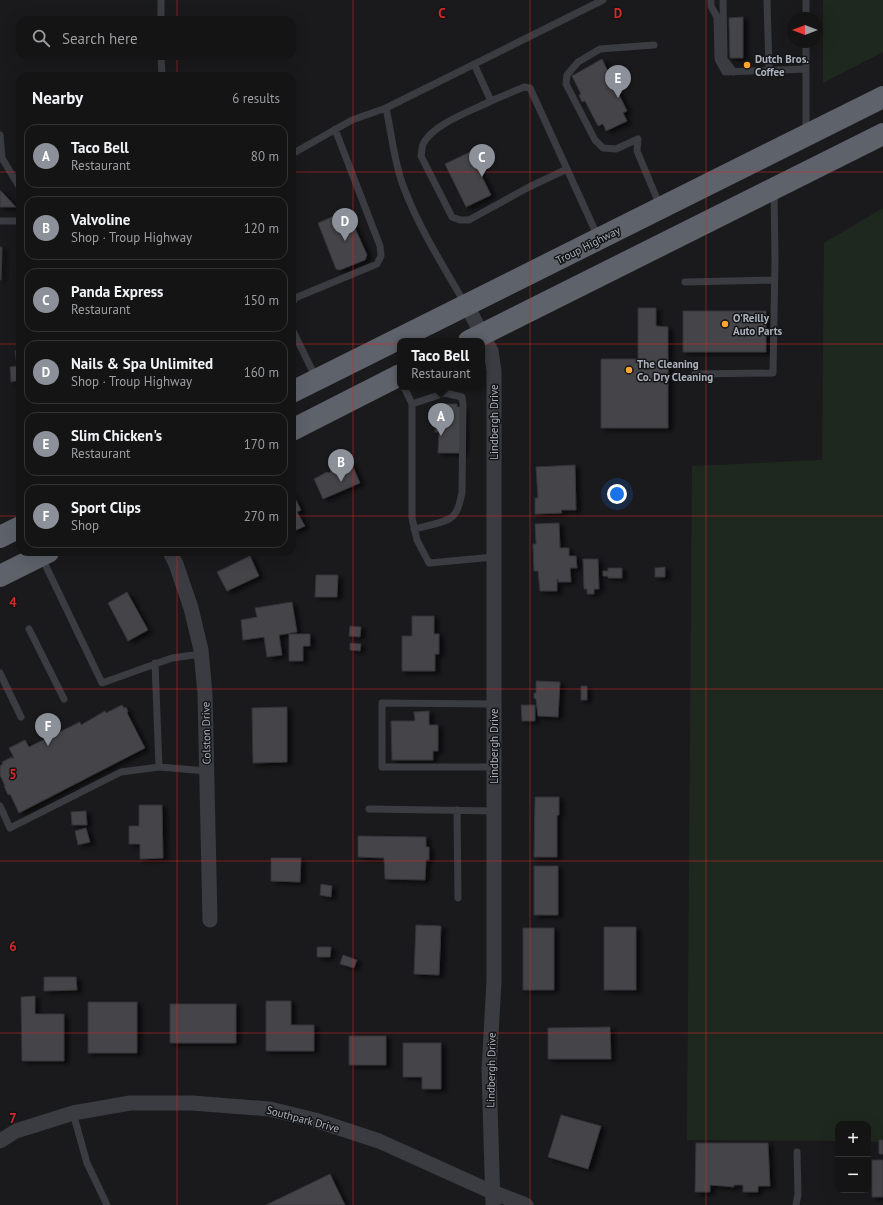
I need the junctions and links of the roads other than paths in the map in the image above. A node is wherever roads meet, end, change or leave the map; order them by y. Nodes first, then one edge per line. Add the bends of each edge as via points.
1 (161, 0) edge
2 (603, 0) edge
3 (711, 0) edge
4 (723, 0) edge
5 (767, 0) edge
6 (806, 0) edge
7 (806, 12) edge
8 (161, 16) edge
9 (654, 44) dead end
10 (806, 48) edge
11 (162, 60) edge
12 (474, 64) junction
13 (806, 69) junction
14 (769, 70) junction
15 (162, 72) edge
16 (734, 72) junction
17 (883, 97) edge
18 (491, 101) junction
19 (386, 108) junction
20 (335, 128) junction
21 (883, 134) edge
22 (0, 135) edge
23 (806, 135) junction
24 (296, 152) edge
25 (568, 169) junction
26 (16, 181) edge
27 (774, 188) junction
28 (660, 208) junction
29 (0, 220) edge
30 (16, 221) edge
31 (599, 239) junction
32 (774, 280) junction
33 (685, 282) dead end
34 (296, 298) edge
35 (466, 306) junction
36 (296, 337) edge
37 (402, 338) edge
38 (475, 338) edge
39 (397, 340) edge
40 (485, 346) edge
41 (695, 374) dead end
42 (317, 380) junction
43 (397, 381) edge
44 (296, 390) edge
45 (406, 390) edge
46 (412, 404) junction
47 (296, 428) edge
48 (16, 529) edge
49 (414, 529) junction
50 (0, 537) edge
51 (41, 556) edge
52 (46, 556) edge
53 (172, 556) edge
54 (494, 557) junction
55 (0, 576) edge
56 (29, 629) dead end
57 (201, 654) junction
58 (155, 664) junction
59 (0, 673) edge
60 (64, 699) dead end
61 (494, 704) junction
62 (21, 717) dead end
63 (159, 767) junction
64 (494, 767) junction
65 (207, 771) junction
66 (0, 806) edge
67 (369, 809) dead end
68 (457, 810) junction
69 (494, 811) junction
70 (458, 898) dead end
71 (210, 920) dead end
72 (73, 1113) junction
73 (2, 1137) edge
74 (797, 1152) dead end
75 (493, 1199) edge
76 (107, 1205) edge
77 (526, 1205) edge
78 (796, 1205) edge

1 - 8 lane
2 - 12 lane
3 - 16 lane via 717,18 718,59 725,72
4 - 16 lane via 724,59
5 - 14 lane
6 - 7 lane
9 - 28 lane via 600,49 578,62 568,75 566,84 595,140 604,148 616,149 638,139 637,151
10 - 13 lane
11 - 15 lane
12 - 18 lane
12 - 19 lane
13 - 14 lane
13 - 23 lane
14 - 16 lane
17 - 23 highway, Troup Highway
18 - 25 lane via 524,86 530,88
18 - 25 lane via 443,125 428,137 422,146 422,156 452,217 469,220
19 - 20 lane
19 - 35 lane via 404,188
20 - 24 lane
20 - 34 lane via 380,246 381,256 377,264
21 - 27 highway
22 - 26 lane via 2,158
23 - 28 highway, Troup Highway
25 - 31 lane
27 - 32 lane
27 - 38 highway
28 - 31 highway, Troup Highway
29 - 30 lane
31 - 35 highway, Troup Highway
32 - 33 lane
32 - 41 lane via 773,373
35 - 37 highway, Troup Highway
35 - 38 street, Lindbergh Drive
36 - 42 lane
39 - 42 highway, Troup Highway
40 - 54 street, Lindbergh Drive via 491,351 494,371
42 - 44 highway, Troup Highway
43 - 47 highway
45 - 46 lane
46 - 49 lane
46 - 49 lane via 445,393 462,397 463,405 462,493 459,505 454,516 446,521
48 - 50 highway
49 - 54 lane via 429,563
51 - 55 highway
52 - 58 lane via 102,683
53 - 57 street, Colston Drive via 191,608
54 - 61 street, Lindbergh Drive
56 - 60 lane
57 - 58 lane via 172,658
57 - 65 street, Colston Drive
58 - 63 lane
59 - 62 lane
61 - 64 street, Lindbergh Drive
61 - 64 lane via 382,703 382,767
63 - 65 lane
63 - 66 lane via 121,772 10,828
64 - 69 street, Lindbergh Drive
65 - 71 street, Colston Drive
67 - 68 lane
68 - 69 lane
68 - 70 lane
69 - 75 street, Lindbergh Drive via 494,981 489,1070
72 - 73 street, Southpark Drive
72 - 75 street, Southpark Drive via 130,1104 270,1108 379,1142
72 - 76 lane via 88,1163
74 - 78 lane
75 - 77 street, Southpark Drive

